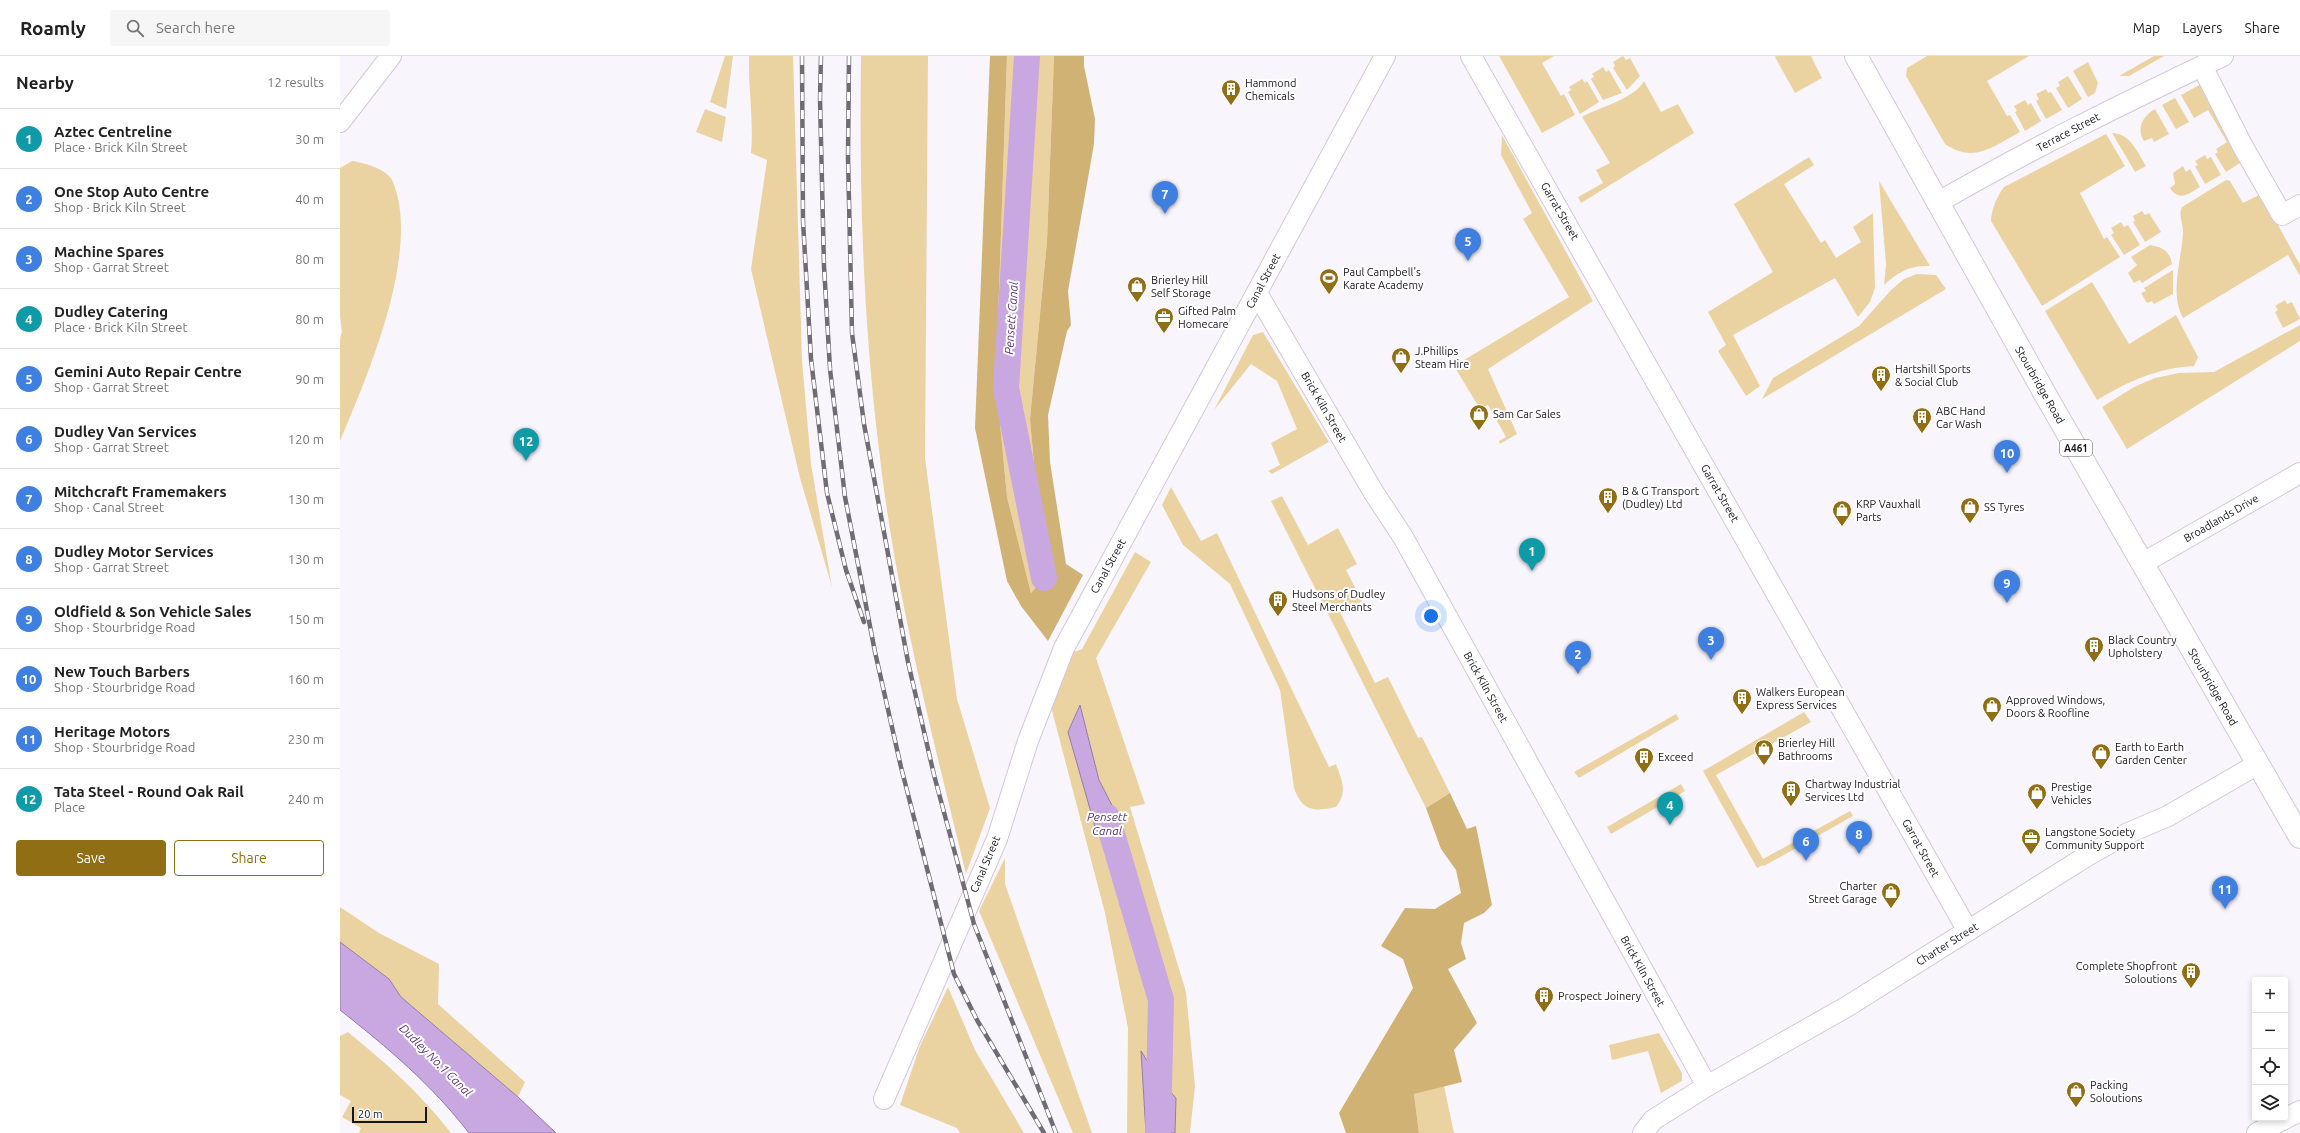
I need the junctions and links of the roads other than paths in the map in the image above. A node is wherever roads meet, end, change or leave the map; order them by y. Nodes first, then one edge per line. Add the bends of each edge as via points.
1 (391, 56) edge
2 (1385, 56) edge
3 (1471, 56) edge
4 (1856, 56) edge
5 (2223, 56) edge
6 (2202, 66) junction
7 (340, 122) edge
8 (1937, 203) junction
9 (2300, 205) edge
10 (1257, 293) junction
11 (2300, 472) edge
12 (2143, 563) junction
13 (2258, 764) junction
14 (2300, 837) edge
15 (1968, 931) junction
16 (1707, 1086) junction
17 (884, 1100) dead end
18 (2300, 1111) edge
19 (1643, 1133) edge
20 (2257, 1133) edge

1 - 7 street
2 - 10 street, Canal Street
3 - 15 street, Garrat Street
4 - 8 main road, Stourbridge Road / A461
5 - 6 street, Terrace Street
6 - 8 street, Terrace Street via 2117,106
6 - 9 street via 2242,145 2282,215
8 - 12 main road, Stourbridge Road / A461
10 - 16 street, Brick Kiln Street via 1374,493 1403,537
10 - 17 street, Canal Street via 1064,648 1028,741 997,839
11 - 12 street, Broadlands Drive
12 - 13 main road, Stourbridge Road / A461
13 - 14 main road, Stourbridge Road / A461
13 - 15 street, Charter Street via 2168,816 2126,834 2094,852
15 - 16 street, Charter Street via 1848,1006
16 - 19 street, Charter Street via 1653,1120
18 - 20 street

